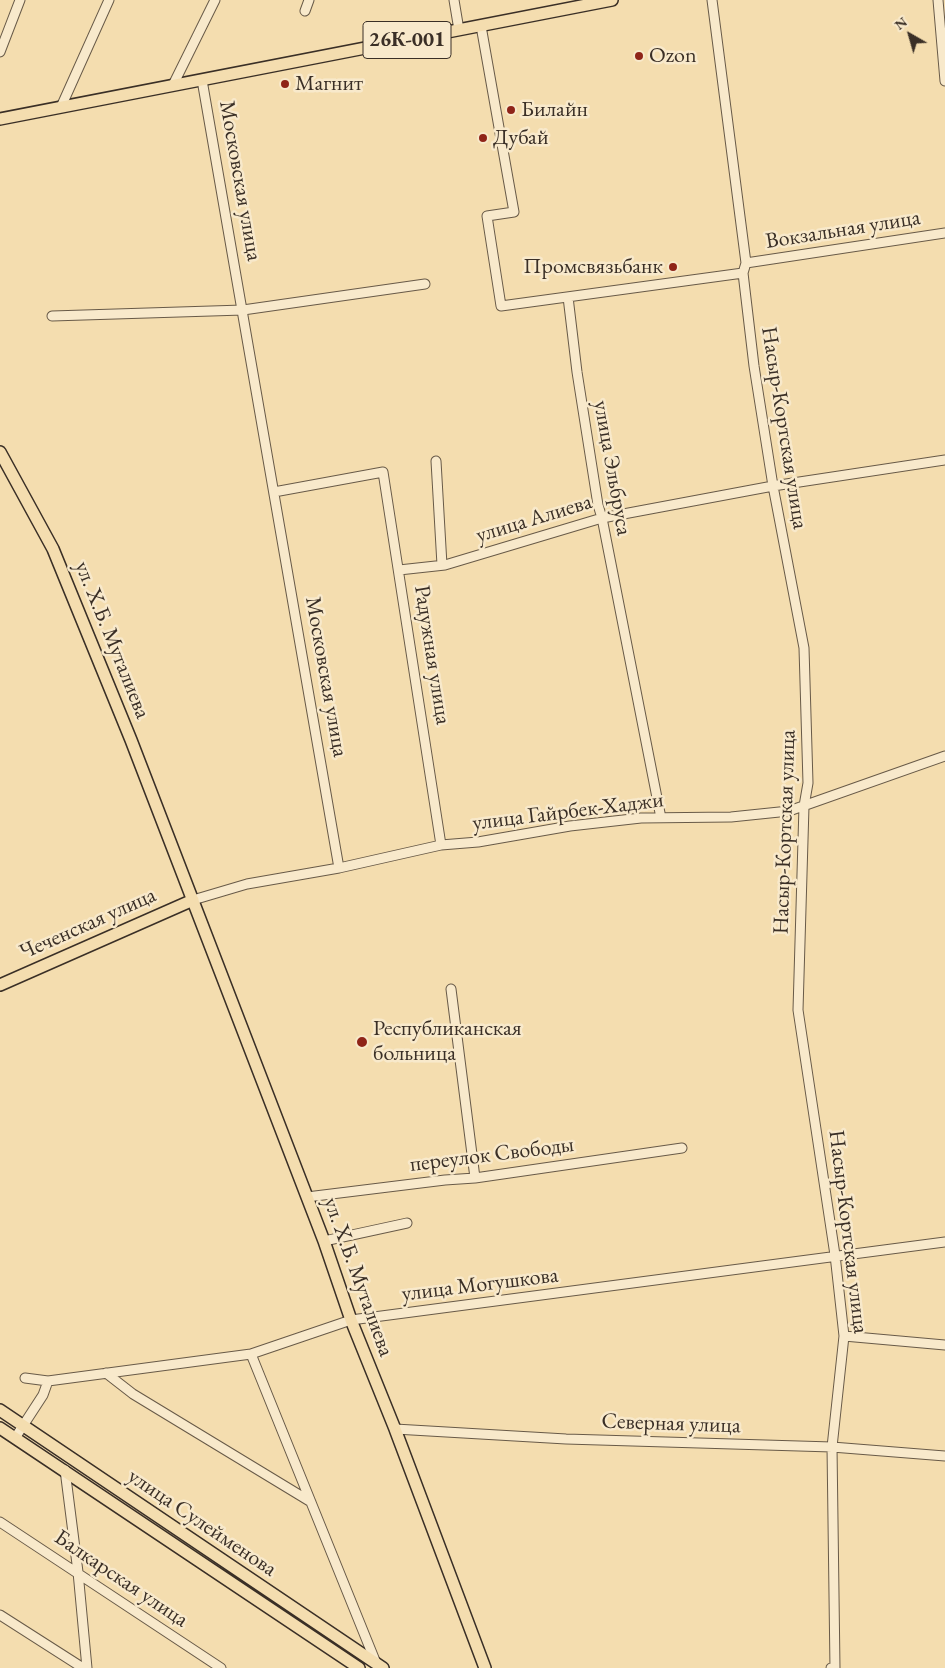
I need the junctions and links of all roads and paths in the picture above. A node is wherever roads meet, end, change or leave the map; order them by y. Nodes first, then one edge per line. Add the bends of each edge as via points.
1 (20, 0) edge
2 (108, 0) edge
3 (215, 0) edge
4 (309, 0) edge
5 (454, 0) edge
6 (612, 0) edge
7 (712, 0) edge
8 (938, 0) edge
9 (305, 11) dead end
10 (481, 26) junction
11 (459, 30) junction
12 (0, 52) edge
13 (202, 80) junction
14 (945, 81) edge
15 (173, 85) junction
16 (61, 107) junction
17 (0, 119) edge
18 (945, 233) edge
19 (746, 263) junction
20 (743, 273) junction
21 (425, 284) dead end
22 (568, 297) junction
23 (243, 310) junction
24 (52, 316) dead end
25 (0, 452) edge
26 (945, 460) edge
27 (436, 462) dead end
28 (773, 486) junction
29 (274, 492) junction
30 (602, 518) junction
31 (442, 565) junction
32 (400, 570) junction
33 (945, 756) edge
34 (804, 806) junction
35 (661, 818) junction
36 (441, 845) junction
37 (339, 868) junction
38 (193, 900) junction
39 (0, 985) edge
40 (451, 989) dead end
41 (682, 1148) dead end
42 (475, 1178) junction
43 (307, 1197) junction
44 (407, 1222) dead end
45 (324, 1241) junction
46 (945, 1242) edge
47 (834, 1255) junction
48 (351, 1320) junction
49 (844, 1336) junction
50 (945, 1344) edge
51 (251, 1354) junction
52 (106, 1373) junction
53 (25, 1378) dead end
54 (48, 1381) junction
55 (0, 1410) edge
56 (23, 1425) junction
57 (0, 1428) edge
58 (395, 1429) junction
59 (14, 1438) junction
60 (832, 1447) junction
61 (945, 1456) edge
62 (64, 1470) junction
63 (311, 1502) junction
64 (0, 1522) edge
65 (78, 1572) junction
66 (0, 1615) edge
67 (379, 1666) edge
68 (83, 1668) edge
69 (87, 1668) edge
70 (221, 1668) edge
71 (359, 1668) edge
72 (485, 1668) edge
73 (833, 1668) edge

1 - 12 street
2 - 16 street
3 - 15 street
4 - 9 street
5 - 11 street
6 - 10 main road, 26К-001
7 - 19 street, Насыр-Кортская улица
8 - 14 street
10 - 11 main road, 26К-001
10 - 22 street via 514,212 487,216 501,306
11 - 13 main road, 26К-001
13 - 15 main road, Московская улица / 26К-001
13 - 23 street, Московская улица
15 - 16 main road, Московская улица / 26К-001
16 - 17 main road, Московская улица / 26К-001
18 - 19 street, Вокзальная улица
19 - 20 street, Насыр-Кортская улица
20 - 22 street
20 - 28 street, Насыр-Кортская улица
21 - 23 street
22 - 30 street, улица Эльбруса via 577,372
23 - 24 street
23 - 29 street, Московская улица
25 - 38 main road, ул. Х.Б. Муталиева via 53,549
26 - 28 street, улица Алиева
27 - 31 street
28 - 30 street, улица Алиева
28 - 34 street, Насыр-Кортская улица via 804,648 808,783
29 - 32 street, Радужная улица via 383,472
29 - 37 street, Московская улица
30 - 31 street, улица Алиева
30 - 35 street, улица Эльбруса
31 - 32 street, улица Алиева
32 - 36 street, Радужная улица
33 - 34 street, улица Гайрбек-Хаджи
34 - 35 street, улица Гайрбек-Хаджи via 789,811 731,817
34 - 47 street, Насыр-Кортская улица via 798,1010
35 - 36 street, улица Гайрбек-Хаджи via 570,826
36 - 37 street, улица Гайрбек-Хаджи
37 - 38 street, улица Гайрбек-Хаджи via 247,884
38 - 39 main road, Чеченская улица
38 - 43 main road, ул. Х.Б. Муталиева
40 - 42 street
41 - 42 street, переулок Свободы
42 - 43 street, переулок Свободы
43 - 45 main road, ул. Х.Б. Муталиева
44 - 45 street
45 - 48 main road, ул. Х.Б. Муталиева
46 - 47 street, улица Могушкова
47 - 48 street, улица Могушкова
47 - 49 street, Насыр-Кортская улица
48 - 51 street, улица Могушкова
48 - 58 main road, ул. Х.Б. Муталиева
49 - 50 street
49 - 60 street, Насыр-Кортская улица
51 - 52 street, улица Могушкова
51 - 63 street
52 - 54 street, улица Могушкова
52 - 63 street via 133,1394
53 - 54 street, улица Могушкова
54 - 56 street
55 - 56 main road, улица Сулейменова
56 - 59 street
56 - 67 main road, улица Сулейменова
57 - 59 main road, улица Сулейменова
58 - 60 street, Северная улица via 566,1439
58 - 72 main road, ул. Х.Б. Муталиева
59 - 62 main road, улица Сулейменова
60 - 61 street, Северная улица
60 - 73 street, Насыр-Кортская улица
62 - 65 street
62 - 71 main road, улица Сулейменова
63 - 67 street
64 - 65 street, Балкарская улица
65 - 69 street
65 - 70 street, Балкарская улица
66 - 68 street

